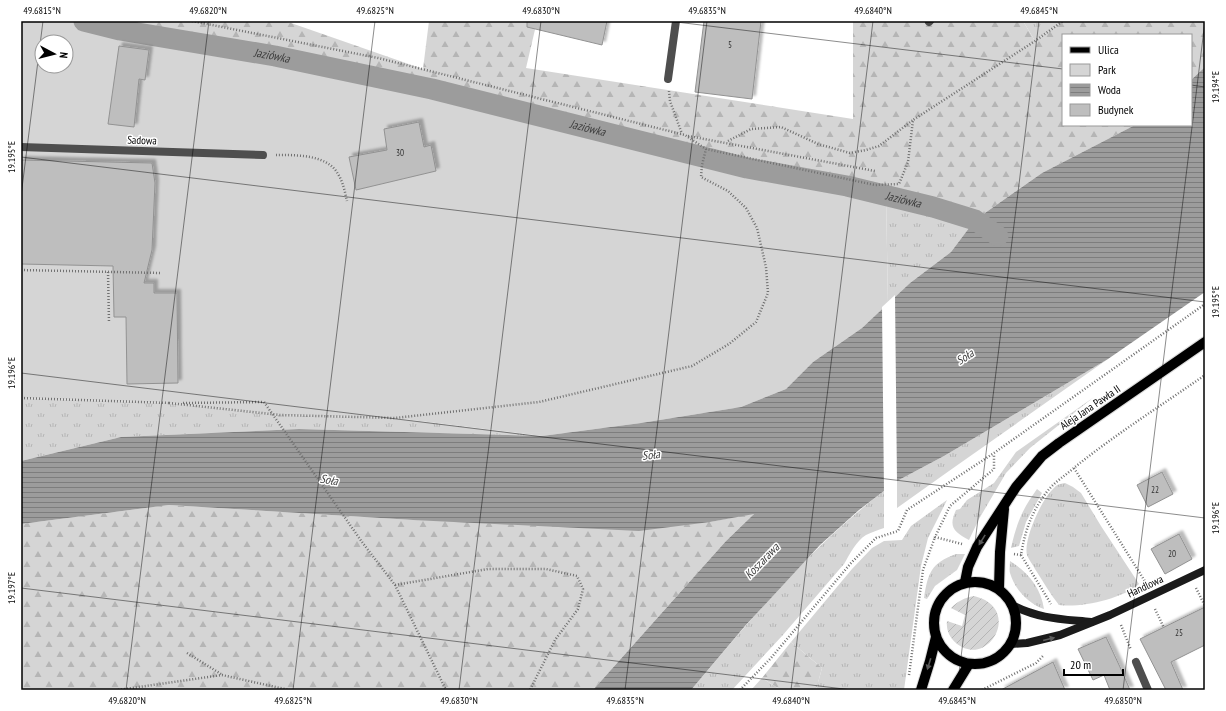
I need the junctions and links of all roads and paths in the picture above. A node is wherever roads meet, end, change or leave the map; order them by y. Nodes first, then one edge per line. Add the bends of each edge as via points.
1 (192, 21) edge
2 (676, 21) edge
3 (1063, 21) edge
4 (668, 79) joint
5 (913, 120) junction
6 (684, 135) junction
7 (728, 141) dead end
8 (21, 147) edge
9 (706, 149) junction
10 (263, 155) joint
11 (875, 171) dead end
12 (347, 200) dead end
13 (21, 270) edge
14 (108, 272) junction
15 (161, 273) dead end
16 (1205, 304) edge
17 (109, 323) dead end
18 (1205, 342) edge
19 (1205, 375) edge
20 (21, 398) edge
21 (169, 403) junction
22 (994, 453) junction
23 (1074, 468) junction
24 (1004, 507) junction
25 (935, 537) junction
26 (969, 546) dead end
27 (1009, 554) dead end
28 (1021, 555) junction
29 (1205, 570) edge
30 (965, 582) junction
31 (395, 585) junction
32 (999, 588) junction
33 (1141, 588) dead end
34 (1196, 588) dead end
35 (1012, 605) junction
36 (1052, 605) dead end
37 (1205, 606) edge
38 (1155, 608) dead end
39 (1094, 622) junction
40 (1120, 624) dead end
41 (1164, 628) dead end
42 (936, 637) junction
43 (1010, 644) junction
44 (187, 653) dead end
45 (1044, 655) dead end
46 (1136, 662) joint
47 (969, 664) junction
48 (909, 666) dead end
49 (222, 674) junction
50 (118, 690) edge
51 (289, 690) edge
52 (446, 690) edge
53 (530, 690) edge
54 (740, 690) edge
55 (921, 690) edge
56 (953, 690) edge
57 (982, 690) edge
58 (1148, 690) edge

1 - 6 path via 378,58
2 - 4 street
3 - 5 path
4 - 6 path via 670,101
5 - 7 path via 879,146 850,153 818,144 781,127 751,129
5 - 9 path via 908,162 899,184 875,185
6 - 9 path
6 - 11 path
8 - 10 street, Sadowa
9 - 21 path via 701,177 728,191 746,208 757,228 766,268 768,293 756,322 729,344 692,366 539,402 395,418 280,415
10 - 12 path via 318,159 338,173
13 - 14 path
14 - 15 path
14 - 17 path
16 - 22 path
18 - 24 main road, Aleja Jana Pawła II via 1042,456 1020,481
19 - 23 path
20 - 21 path
21 - 31 path, bridge via 264,402
22 - 25 path via 994,469 950,506
22 - 54 path via 907,510 898,531 876,538
23 - 28 path via 1046,492 1024,534
23 - 33 path via 1147,585
24 -> 30 main road, Aleja Jana Pawła II via 977,547 968,567
24 - 32 main road, Aleja Jana Pawła II
25 - 26 path
25 - 48 path via 923,570
27 - 28 path
28 - 36 path
29 - 39 street, Handlowa
30 - 32 main road via 979,581
30 - 42 main road via 952,588 935,610 933,624
31 - 52 path
31 - 53 path via 488,569 546,569 577,576 583,589 578,609 555,640
32 - 35 main road
34 - 37 path
35 - 39 street via 1040,616
35 - 43 main road via 1016,618 1016,632
38 - 41 path
43 -> 39 street, Handlowa via 1048,639
40 - 46 path
42 - 47 main road via 949,655
42 -> 55 main road
43 - 47 main road via 1003,654 993,661
44 - 49 path
45 - 57 path via 1036,664
46 - 58 street
47 - 56 main road
49 - 50 path
49 - 51 path

